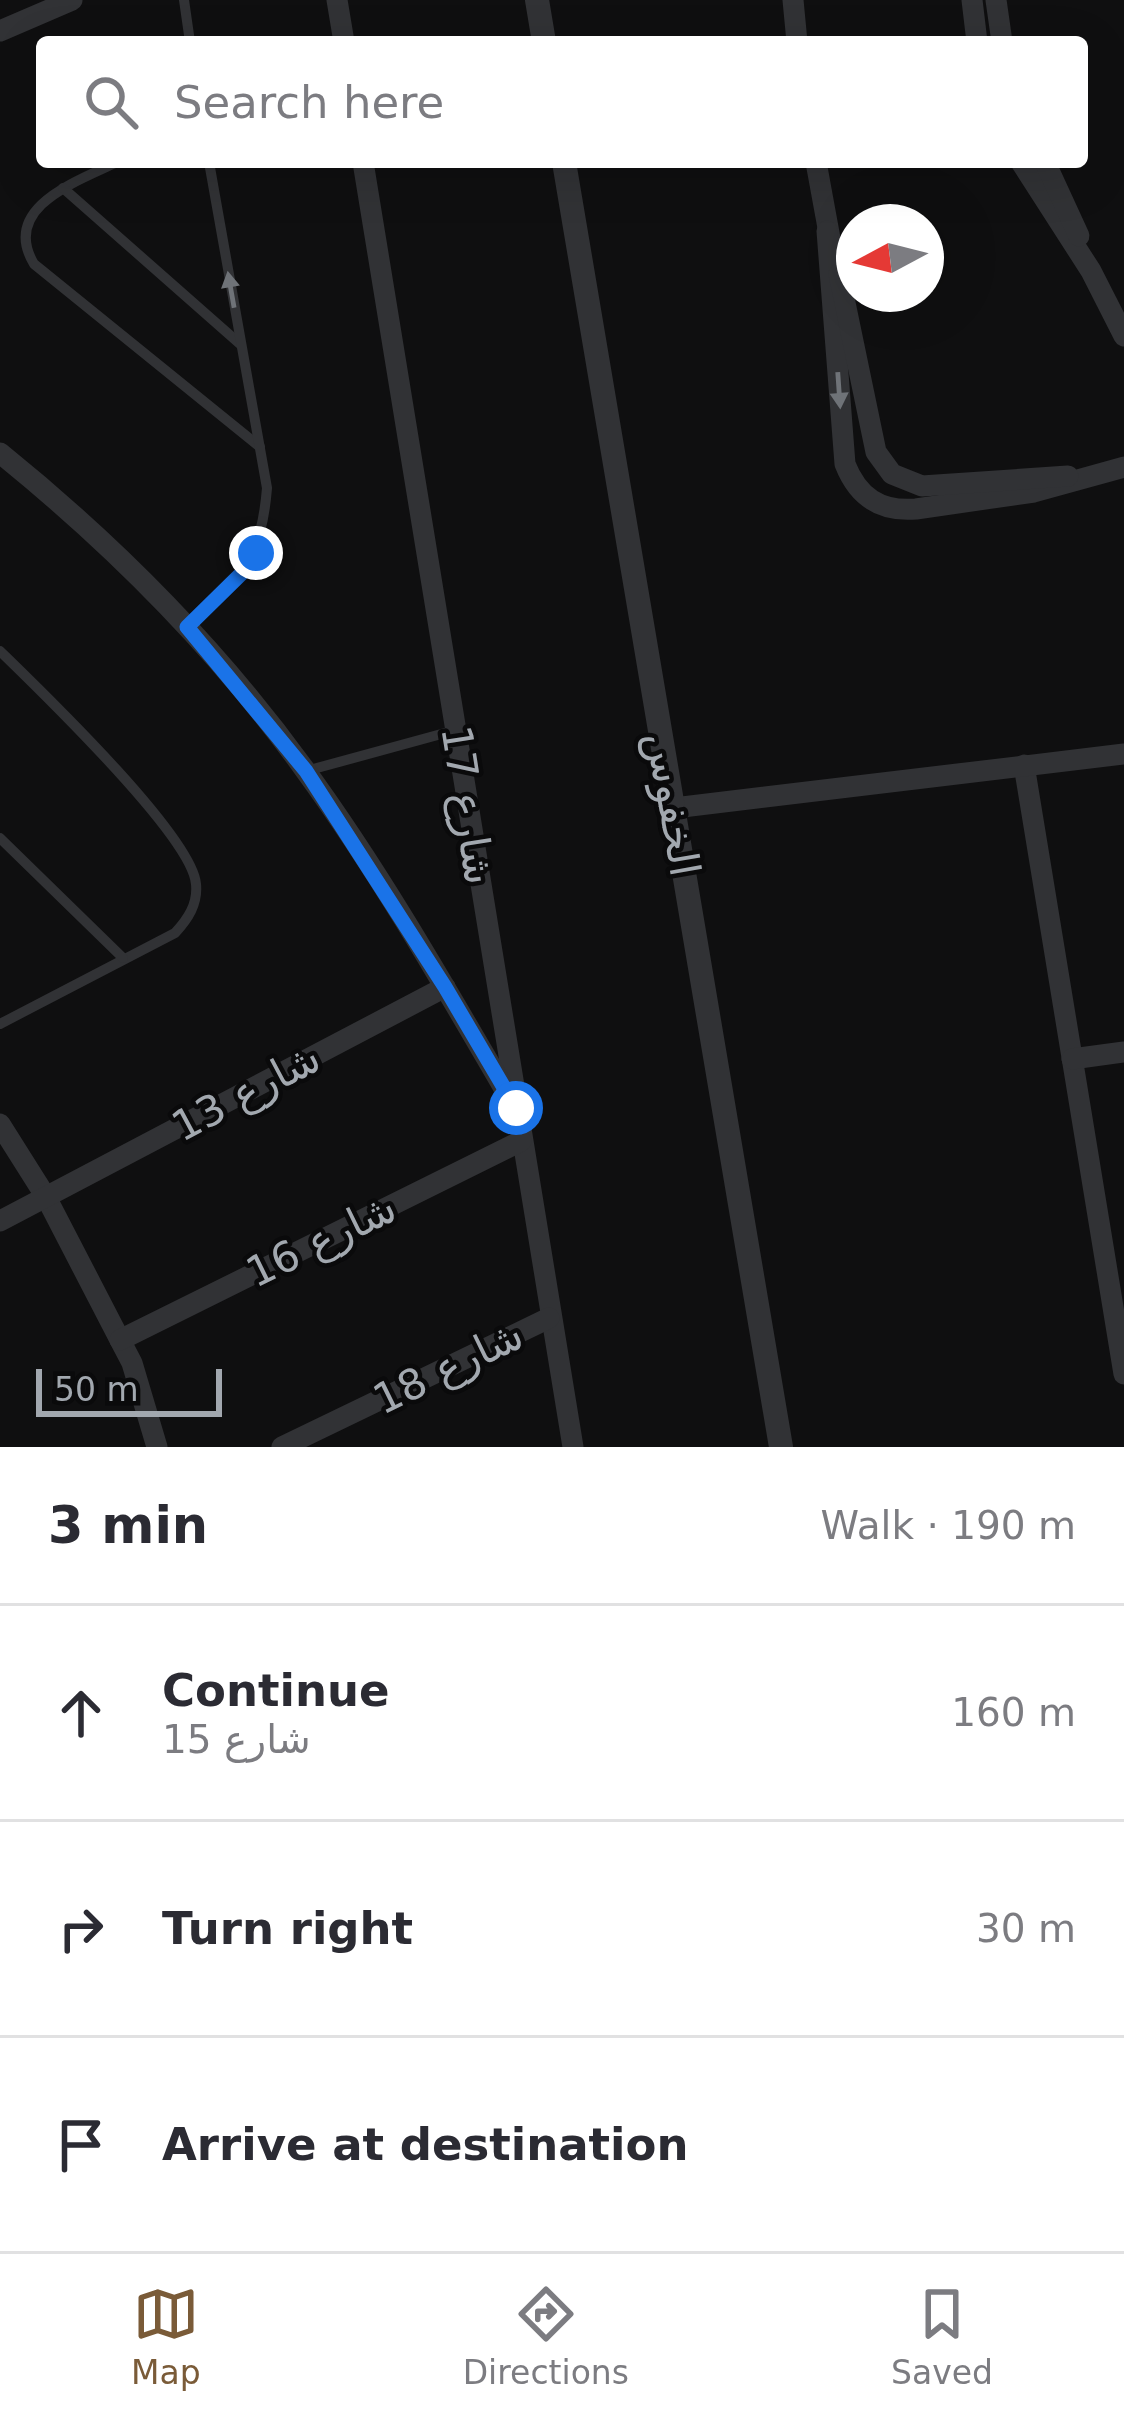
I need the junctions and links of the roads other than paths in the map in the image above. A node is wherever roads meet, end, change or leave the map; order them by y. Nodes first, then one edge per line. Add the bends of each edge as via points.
1 (72, 0) edge
2 (184, 0) edge
3 (337, 0) edge
4 (537, 0) edge
5 (793, 0) edge
6 (972, 0) edge
7 (996, 0) edge
8 (0, 32) edge
9 (189, 36) edge
10 (343, 36) edge
11 (543, 36) edge
12 (796, 36) edge
13 (976, 36) edge
14 (1001, 36) edge
15 (104, 168) edge
16 (210, 168) edge
17 (364, 168) edge
18 (565, 168) edge
19 (817, 168) edge
20 (1025, 168) edge
21 (1048, 168) edge
22 (62, 188) junction
23 (827, 231) junction
24 (1091, 271) junction
25 (1124, 337) edge
26 (240, 344) junction
27 (260, 447) junction
28 (0, 453) edge
29 (1124, 467) edge
30 (1081, 477) junction
31 (187, 627) junction
32 (0, 651) edge
33 (456, 730) junction
34 (1124, 754) edge
35 (1024, 766) junction
36 (306, 771) junction
37 (674, 808) junction
38 (0, 838) edge
39 (123, 958) junction
40 (445, 987) junction
41 (0, 1024) edge
42 (1124, 1052) edge
43 (1072, 1059) junction
44 (516, 1108) junction
45 (0, 1124) edge
46 (521, 1141) junction
47 (46, 1197) junction
48 (0, 1221) edge
49 (549, 1318) junction
50 (1121, 1337) edge
51 (121, 1340) junction
52 (1124, 1374) edge
53 (158, 1447) edge
54 (282, 1447) edge
55 (573, 1447) edge
56 (781, 1447) edge

1 - 8 street
2 - 9 lane
3 - 10 street
4 - 11 street
5 - 12 street
6 - 13 street
7 - 14 street
15 - 22 lane
26 -> 16 lane
17 - 33 street, شارع 17
18 - 37 street, الخفوس
19 - 23 street
20 - 24 street
21 - 24 street
22 - 26 lane
22 - 27 lane via 27,217 23,242 34,264
23 - 30 street via 876,452 892,474 922,486
23 -> 30 street via 845,464 864,496 916,509
24 - 25 street
26 - 27 lane
27 - 31 lane via 267,488 256,553
28 - 31 street
29 - 30 street
31 - 36 street
32 - 39 lane via 190,862 196,901 188,919 175,934
33 - 36 lane
33 - 44 street, شارع 17
34 - 35 street
35 - 37 street
35 - 43 street
36 - 40 street
37 - 56 street, الخفوس
38 - 39 lane
39 - 41 lane
40 - 44 street
40 - 47 street, شارع 13
42 - 43 street
43 - 50 street
44 - 46 street, شارع 17
45 - 47 street
46 - 49 street, شارع 17
46 - 51 street, شارع 16
47 - 48 street, شارع 13
47 - 51 street
49 - 54 street, شارع 18
49 - 55 street, شارع 17
50 - 52 street
51 - 53 street

